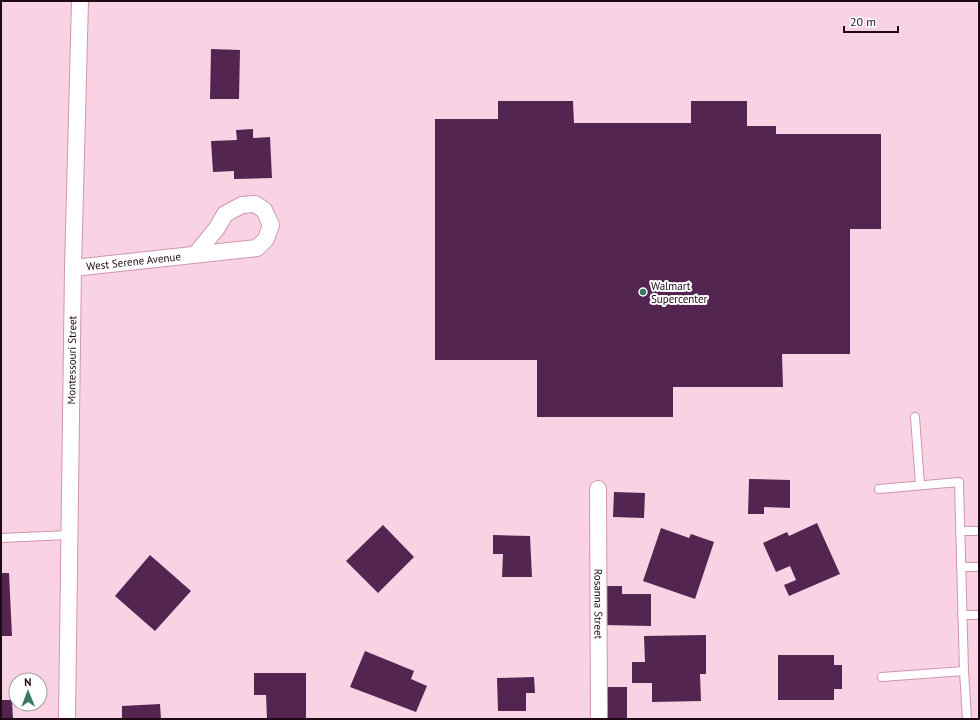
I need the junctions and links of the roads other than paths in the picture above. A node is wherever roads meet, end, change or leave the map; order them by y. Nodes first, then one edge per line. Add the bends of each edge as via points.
1 (80, 1) edge
2 (195, 255) dead end
3 (73, 268) junction
4 (915, 417) dead end
5 (920, 486) junction
6 (598, 489) dead end
7 (879, 489) dead end
8 (960, 531) junction
9 (979, 531) edge
10 (69, 535) junction
11 (1, 538) edge
12 (961, 567) junction
13 (979, 567) edge
14 (962, 615) junction
15 (979, 615) edge
16 (964, 671) junction
17 (882, 677) dead end
18 (67, 719) edge
19 (599, 719) edge
20 (967, 719) edge

1 - 3 street, Montessouri Street
2 - 3 street, West Serene Avenue
3 - 10 street, Montessouri Street
4 - 5 lane
5 - 7 lane
5 - 8 lane via 959,482
6 - 19 street, Rosanna Street
8 - 9 lane
8 - 12 lane
10 - 11 lane
10 - 18 street, Montessouri Street
12 - 13 lane
12 - 14 lane
14 - 15 lane
14 - 16 lane
16 - 17 lane
16 - 20 lane

